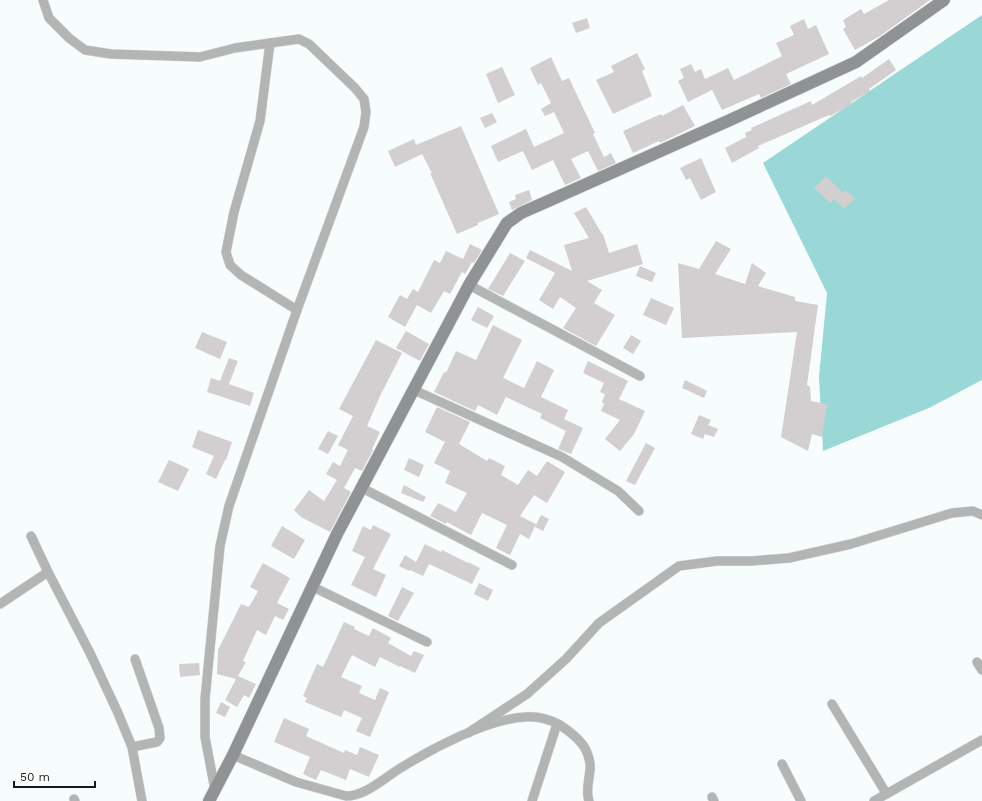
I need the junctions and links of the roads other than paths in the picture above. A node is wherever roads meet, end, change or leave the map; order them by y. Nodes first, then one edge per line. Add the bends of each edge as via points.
1 (42, 0) edge
2 (944, 0) edge
3 (270, 43) junction
4 (469, 286) junction
5 (297, 310) junction
6 (640, 376) dead end
7 (414, 390) junction
8 (362, 488) junction
9 (639, 511) dead end
10 (982, 515) edge
11 (31, 536) dead end
12 (512, 565) dead end
13 (48, 572) junction
14 (313, 586) junction
15 (0, 604) edge
16 (427, 642) dead end
17 (135, 660) dead end
18 (832, 704) dead end
19 (557, 724) junction
20 (468, 733) junction
21 (982, 740) edge
22 (132, 748) junction
23 (234, 755) junction
24 (782, 764) dead end
25 (215, 790) junction
26 (886, 793) junction
27 (142, 801) edge
28 (209, 801) edge
29 (532, 801) edge
30 (589, 801) edge
31 (801, 801) edge
32 (874, 801) edge

1 - 3 street via 48,18 85,50 111,54 200,57
2 - 4 street via 856,62 521,213 507,223
3 - 5 street via 260,121 234,212 226,252 230,265 241,275
3 - 5 street via 299,39 309,44 359,93 364,99 366,112 364,127
4 - 6 street
4 - 7 street
5 - 25 street via 229,506 220,546 205,699 205,737
7 - 8 street
7 - 9 street via 562,457 618,491
8 - 12 street
8 - 14 street
10 - 20 street via 973,511 952,513 851,544 789,558 717,561 679,566 599,623 566,659 527,694
11 - 13 street
13 - 15 street
13 - 22 street via 90,653
14 - 16 street
14 - 23 street
17 - 22 street via 159,728 160,738 158,742
18 - 26 street
19 - 20 street via 548,719 525,716
19 - 29 street
19 - 30 street via 576,737 586,749 591,766
20 - 23 street via 435,748 353,796 296,782
21 - 26 street
22 - 27 street
23 - 25 street
24 - 31 street
25 - 28 street
26 - 32 street

